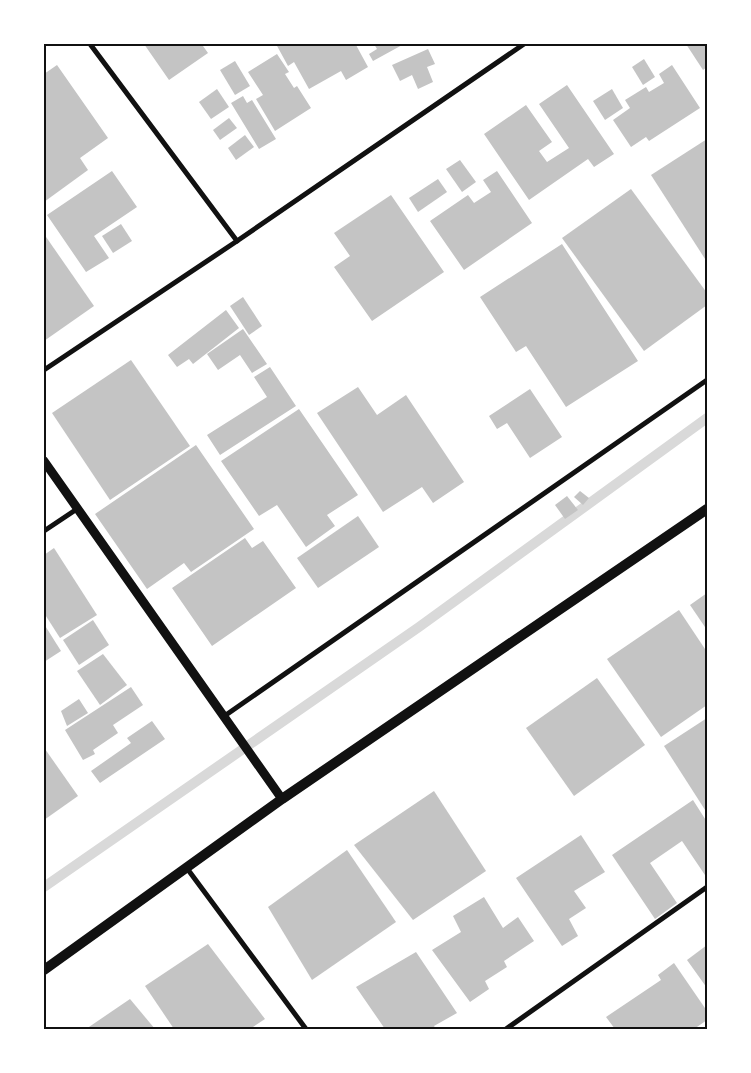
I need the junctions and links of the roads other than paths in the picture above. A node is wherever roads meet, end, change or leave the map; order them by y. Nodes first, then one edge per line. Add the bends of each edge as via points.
1 (90, 44) edge
2 (524, 44) edge
3 (236, 241) junction
4 (44, 370) edge
5 (707, 380) edge
6 (44, 461) edge
7 (77, 509) junction
8 (707, 509) edge
9 (44, 531) edge
10 (223, 717) junction
11 (282, 800) junction
12 (186, 868) junction
13 (707, 887) edge
14 (44, 970) edge
15 (306, 1029) edge
16 (506, 1029) edge

1 - 3 street
2 - 3 street
3 - 4 street
5 - 10 street
6 - 7 street
7 - 9 street
7 - 10 street
8 - 11 main road
10 - 11 street
11 - 12 main road
12 - 14 main road
12 - 15 street
13 - 16 street

